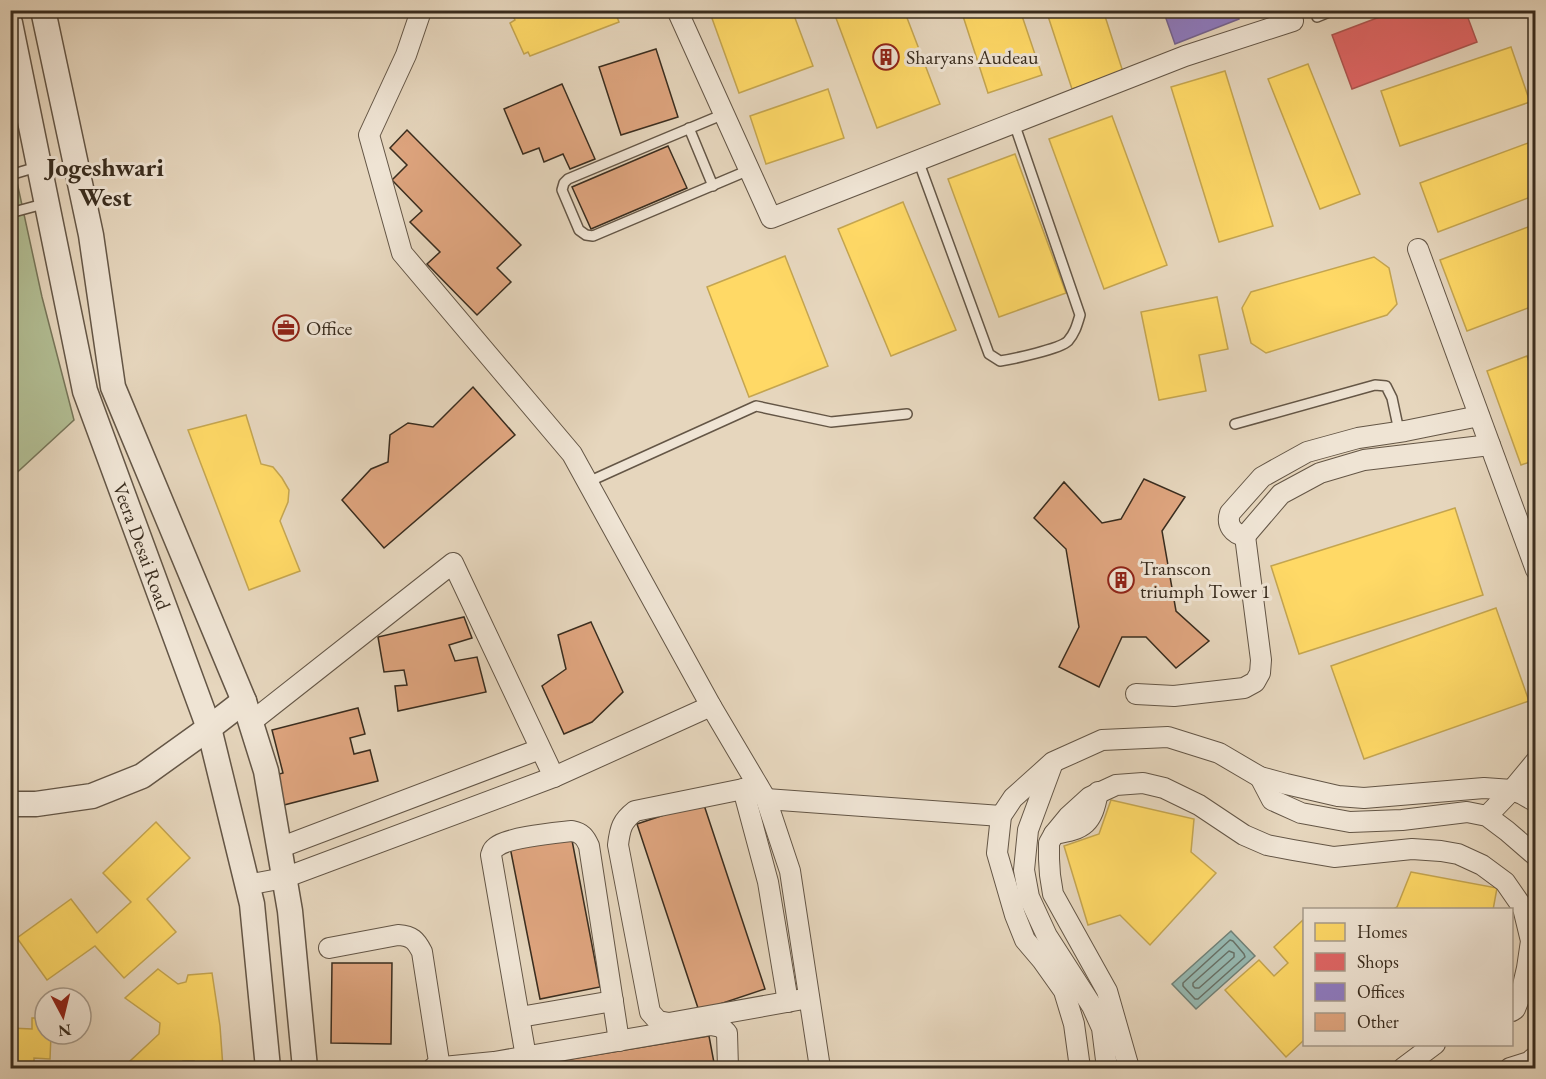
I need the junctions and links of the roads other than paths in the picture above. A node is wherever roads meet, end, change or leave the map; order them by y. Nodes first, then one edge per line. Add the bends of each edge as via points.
1 (43, 10) edge
2 (429, 10) edge
3 (677, 10) edge
4 (1334, 10) edge
5 (421, 11) edge
6 (1317, 17) dead end
7 (1293, 21) dead end
8 (10, 23) edge
9 (724, 114) junction
10 (1014, 123) junction
11 (689, 128) junction
12 (918, 160) junction
13 (39, 166) junction
14 (749, 170) junction
15 (10, 175) edge
16 (713, 186) junction
17 (47, 203) junction
18 (10, 213) edge
19 (1418, 249) dead end
20 (119, 402) junction
21 (93, 413) junction
22 (907, 414) dead end
23 (1479, 416) junction
24 (1235, 424) dead end
25 (1399, 431) junction
26 (1490, 445) junction
27 (588, 482) junction
28 (1245, 536) junction
29 (1536, 570) edge
30 (1136, 694) dead end
31 (711, 706) junction
32 (248, 712) junction
33 (209, 728) junction
34 (540, 749) junction
35 (1536, 761) edge
36 (1053, 762) junction
37 (554, 777) junction
38 (1260, 777) junction
39 (1512, 790) junction
40 (756, 791) junction
41 (1536, 802) edge
42 (10, 804) edge
43 (1001, 816) junction
44 (1487, 816) junction
45 (279, 848) junction
46 (1536, 856) edge
47 (284, 878) junction
48 (247, 885) junction
49 (329, 948) dead end
50 (809, 998) junction
51 (613, 1001) junction
52 (788, 1002) junction
53 (1513, 1010) edge
54 (520, 1017) junction
55 (619, 1041) junction
56 (1432, 1046) edge
57 (526, 1056) junction
58 (1532, 1062) edge
59 (495, 1065) edge
60 (268, 1068) edge
61 (305, 1068) edge
62 (436, 1068) edge
63 (728, 1068) edge
64 (820, 1068) edge
65 (1080, 1068) edge
66 (1107, 1068) edge
67 (1129, 1068) edge
68 (1403, 1068) edge
69 (1510, 1068) edge

1 - 20 street via 91,234 113,387
2 - 5 street
3 - 9 street
4 - 6 lane
5 - 27 street via 406,55 369,135 402,253 572,454
7 - 10 street via 1185,56
8 - 13 street, Veera Desai Road
9 - 11 lane
9 - 14 street
10 - 12 street
10 - 12 lane via 1080,315 1066,343 1000,361 989,354
11 - 16 lane
11 - 16 lane via 568,179 562,190 579,230 593,236
12 - 14 street via 771,218
13 - 15 lane
13 - 17 street, Veera Desai Road
14 - 16 lane
17 - 18 lane
17 - 21 street, Veera Desai Road via 85,391
19 - 23 street
20 - 21 street
20 - 32 street
21 - 33 street, Veera Desai Road
22 - 27 lane via 831,422 756,406
23 - 25 street
23 - 26 street
24 - 25 lane via 1376,385 1386,386 1390,393
25 - 28 street via 1306,452 1262,477 1230,513 1228,520 1233,530
26 - 28 street via 1364,460 1320,473 1281,494
26 - 29 street
27 - 31 street
28 - 30 street via 1261,660 1255,682 1244,688 1174,696
31 - 37 street
31 - 40 street
32 - 33 street
32 - 34 street via 453,563
32 - 45 street via 266,771
33 - 42 street via 142,776 92,796
33 - 48 street, Veera Desai Road
34 - 37 street
34 - 45 street
35 - 39 street
36 - 38 street via 1102,740 1168,737 1219,753
36 - 43 street via 1013,798
36 - 66 street via 1028,830 1024,870 1029,897 1047,936 1102,1028
37 - 47 street
38 - 39 street via 1338,796 1364,798 1484,788
38 - 44 street via 1272,800 1301,813 1350,822 1467,812
39 - 41 street
39 - 44 street
40 - 43 street
40 - 50 street via 790,871
40 - 52 street
40 - 52 street via 635,811 625,819 618,845 650,1012 658,1021 669,1023
43 - 65 street via 997,853 1015,915 1025,940 1064,990 1074,1023
44 - 46 street
45 - 47 street
47 - 48 street
47 - 61 street
48 - 60 street, Veera Desai Road
49 - 62 street via 398,935 410,936 417,942 422,952
50 - 52 street
50 - 64 street
51 - 54 street
51 - 54 street via 585,838 572,831 510,840 497,845 491,855
51 - 55 street
53 - 67 street via 1521,994 1531,941 1523,908 1505,882 1482,865 1458,854 1422,850 1334,857 1293,850 1244,836 1164,788 1143,783 1116,785 1098,792 1088,821 1081,828 1054,834 1049,843 1049,859 1053,894 1107,991
54 - 57 street
55 - 57 street
55 - 63 street via 711,1025 721,1027 727,1033
56 - 68 street
57 - 59 street
58 - 69 street
59 - 62 street

